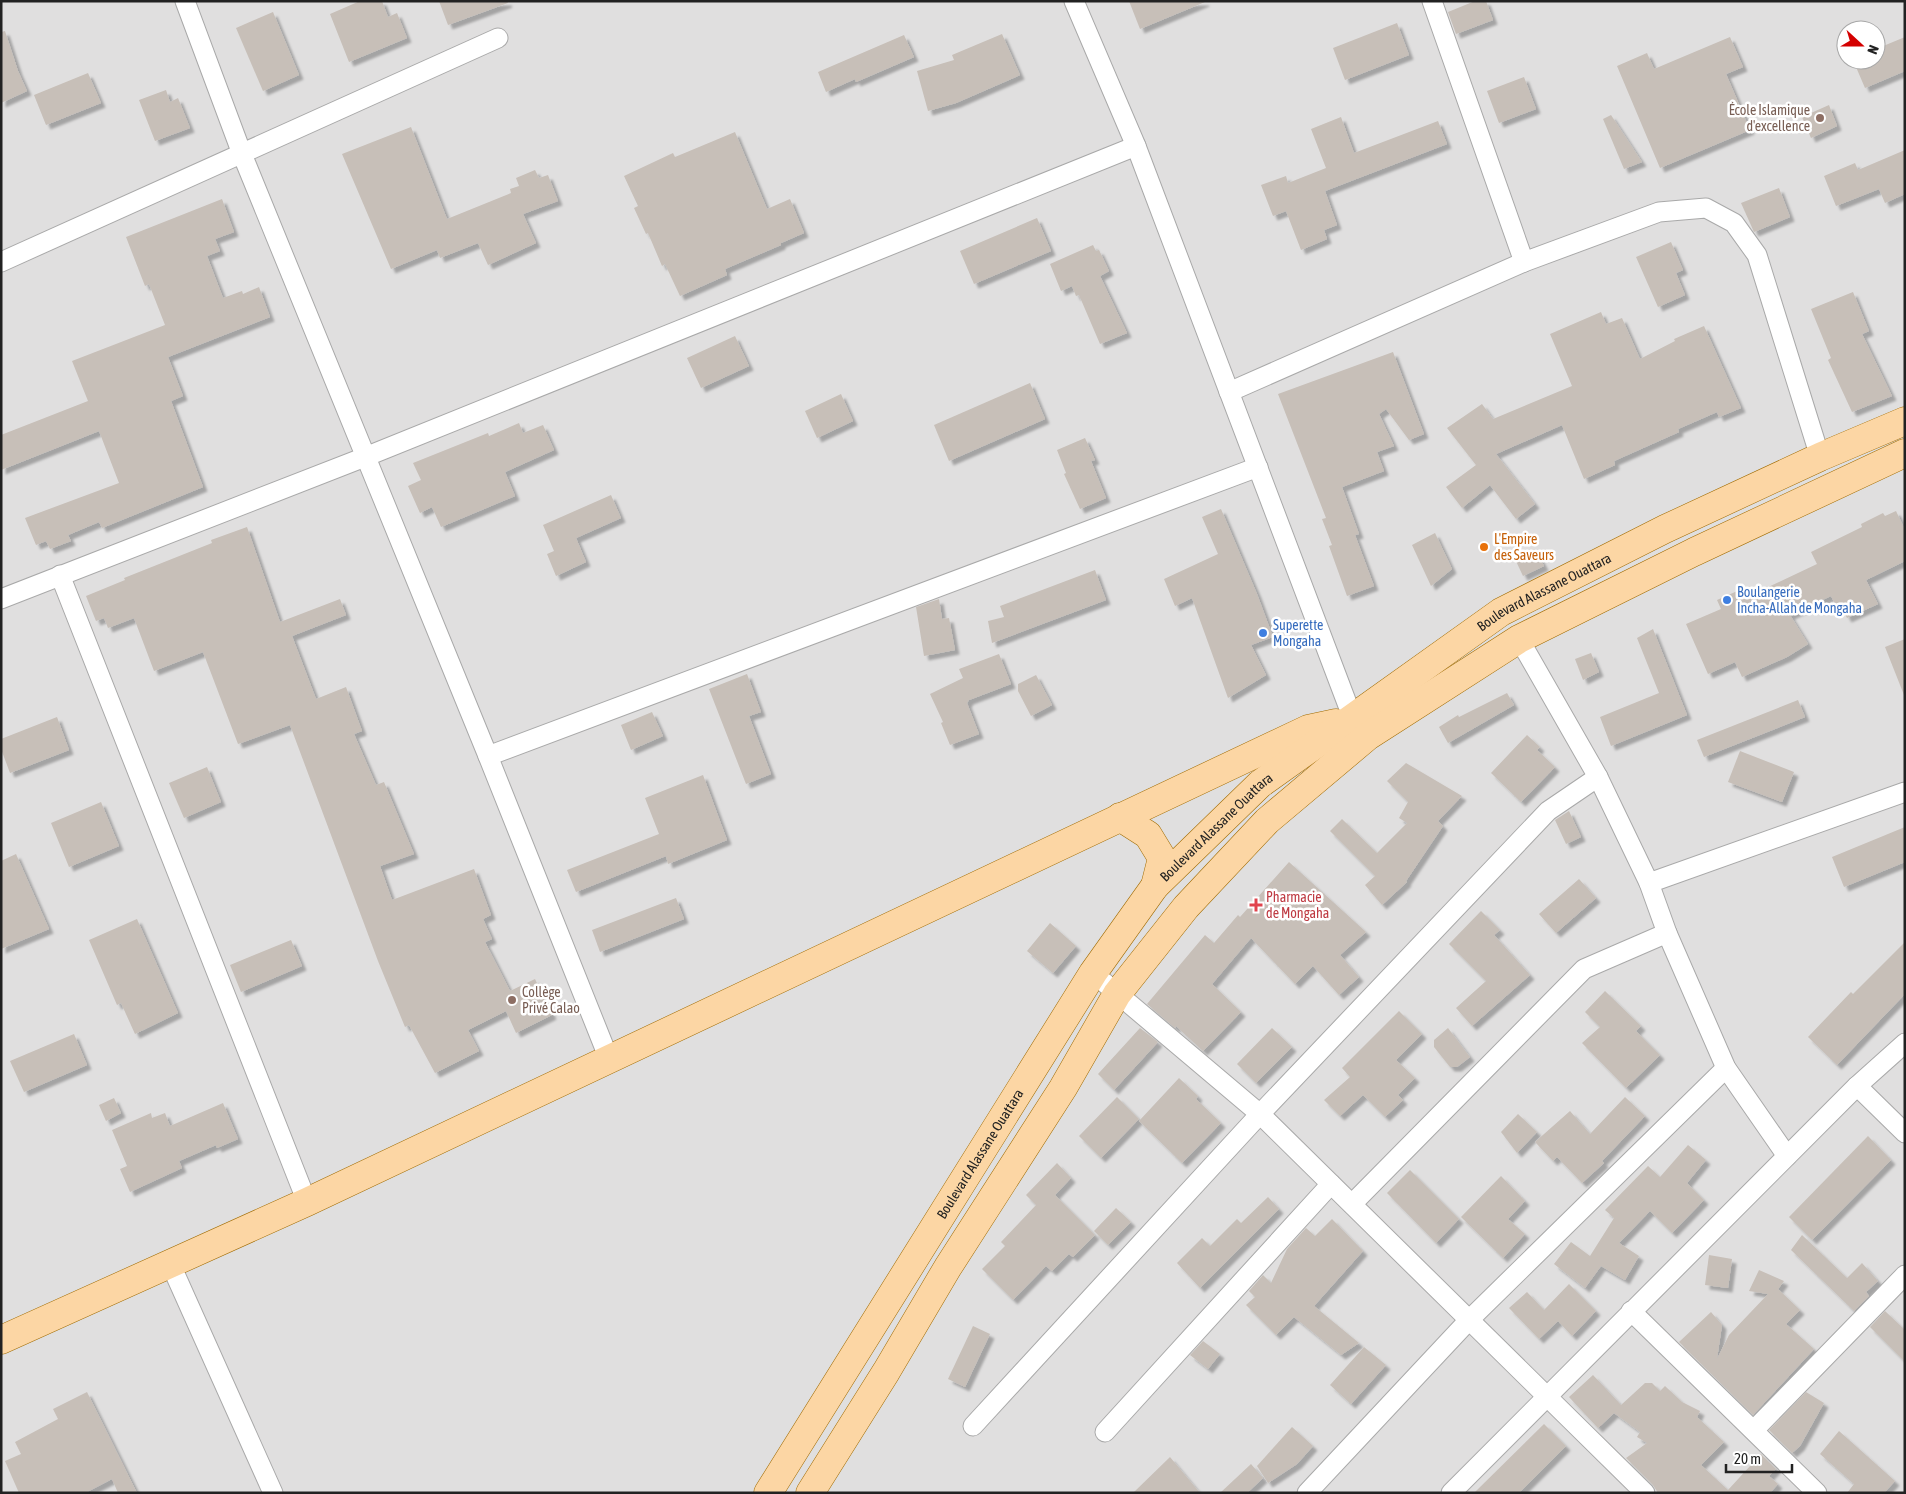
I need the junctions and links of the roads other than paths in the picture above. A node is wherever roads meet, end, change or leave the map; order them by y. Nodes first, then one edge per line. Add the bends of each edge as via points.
1 (185, 1) edge
2 (1074, 1) edge
3 (1432, 1) edge
4 (498, 38) dead end
5 (1136, 146) junction
6 (242, 154) junction
7 (1, 262) edge
8 (1524, 262) junction
9 (1229, 392) junction
10 (1905, 420) edge
11 (1905, 453) edge
12 (366, 457) junction
13 (1820, 457) junction
14 (1258, 467) junction
15 (60, 575) junction
16 (1, 599) edge
17 (1519, 640) junction
18 (1360, 727) junction
19 (488, 756) junction
20 (1598, 777) junction
21 (1905, 792) edge
22 (1120, 817) junction
23 (1649, 883) junction
24 (1154, 886) junction
25 (1667, 933) junction
26 (1093, 973) junction
27 (1117, 994) junction
28 (1905, 1043) edge
29 (609, 1059) junction
30 (1726, 1068) junction
31 (1857, 1086) junction
32 (1260, 1114) junction
33 (1905, 1133) edge
34 (1787, 1156) junction
35 (1331, 1184) junction
36 (307, 1202) junction
37 (1352, 1204) junction
38 (170, 1263) junction
39 (1905, 1275) edge
40 (1631, 1311) junction
41 (1469, 1320) junction
42 (4, 1332) edge
43 (1546, 1396) junction
44 (973, 1426) dead end
45 (1754, 1430) junction
46 (1106, 1432) dead end
47 (273, 1493) edge
48 (768, 1493) edge
49 (810, 1493) edge
50 (1307, 1493) edge
51 (1451, 1493) edge
52 (1645, 1493) edge
53 (1817, 1493) edge

1 - 6 street
2 - 5 street
3 - 8 street
4 - 6 street
5 - 9 street
5 - 12 street
6 - 7 street
6 - 12 street
8 - 9 street
8 - 13 street via 1659,212 1706,208 1734,223 1757,255
9 - 14 street
10 - 13 main road, Boulevard Alassane Ouattara
11 - 17 main road, Boulevard Alassane Ouattara via 1694,552
12 - 15 street
12 - 19 street
13 - 18 main road, Boulevard Alassane Ouattara via 1665,529 1501,612
14 - 18 street
14 - 19 street
15 - 16 street
15 - 36 street
17 - 18 main road, Boulevard Alassane Ouattara
17 - 20 street
18 - 22 main road via 1308,729
18 - 24 main road, Boulevard Alassane Ouattara via 1260,784
18 - 27 main road, Boulevard Alassane Ouattara via 1186,907
19 - 29 street
20 - 23 street
20 - 32 street via 1548,811
21 - 23 street
22 - 24 main road via 1148,835 1162,858
22 - 29 main road
23 - 25 street
24 - 26 main road, Boulevard Alassane Ouattara
25 - 30 street
25 - 37 street via 1584,969
26 - 27 street
26 - 48 main road, Boulevard Alassane Ouattara
27 - 32 street
27 - 49 main road, Boulevard Alassane Ouattara via 1063,1088 948,1266
28 - 31 street
29 - 36 main road
30 - 34 street
30 - 41 street
31 - 33 street
31 - 34 street
32 - 35 street
32 - 44 street
34 - 40 street
35 - 37 street
35 - 46 street
36 - 38 main road
37 - 41 street
38 - 42 main road
38 - 47 street
39 - 45 street
40 - 43 street
40 - 45 street
41 - 43 street
41 - 50 street
43 - 51 street
43 - 52 street
45 - 53 street

